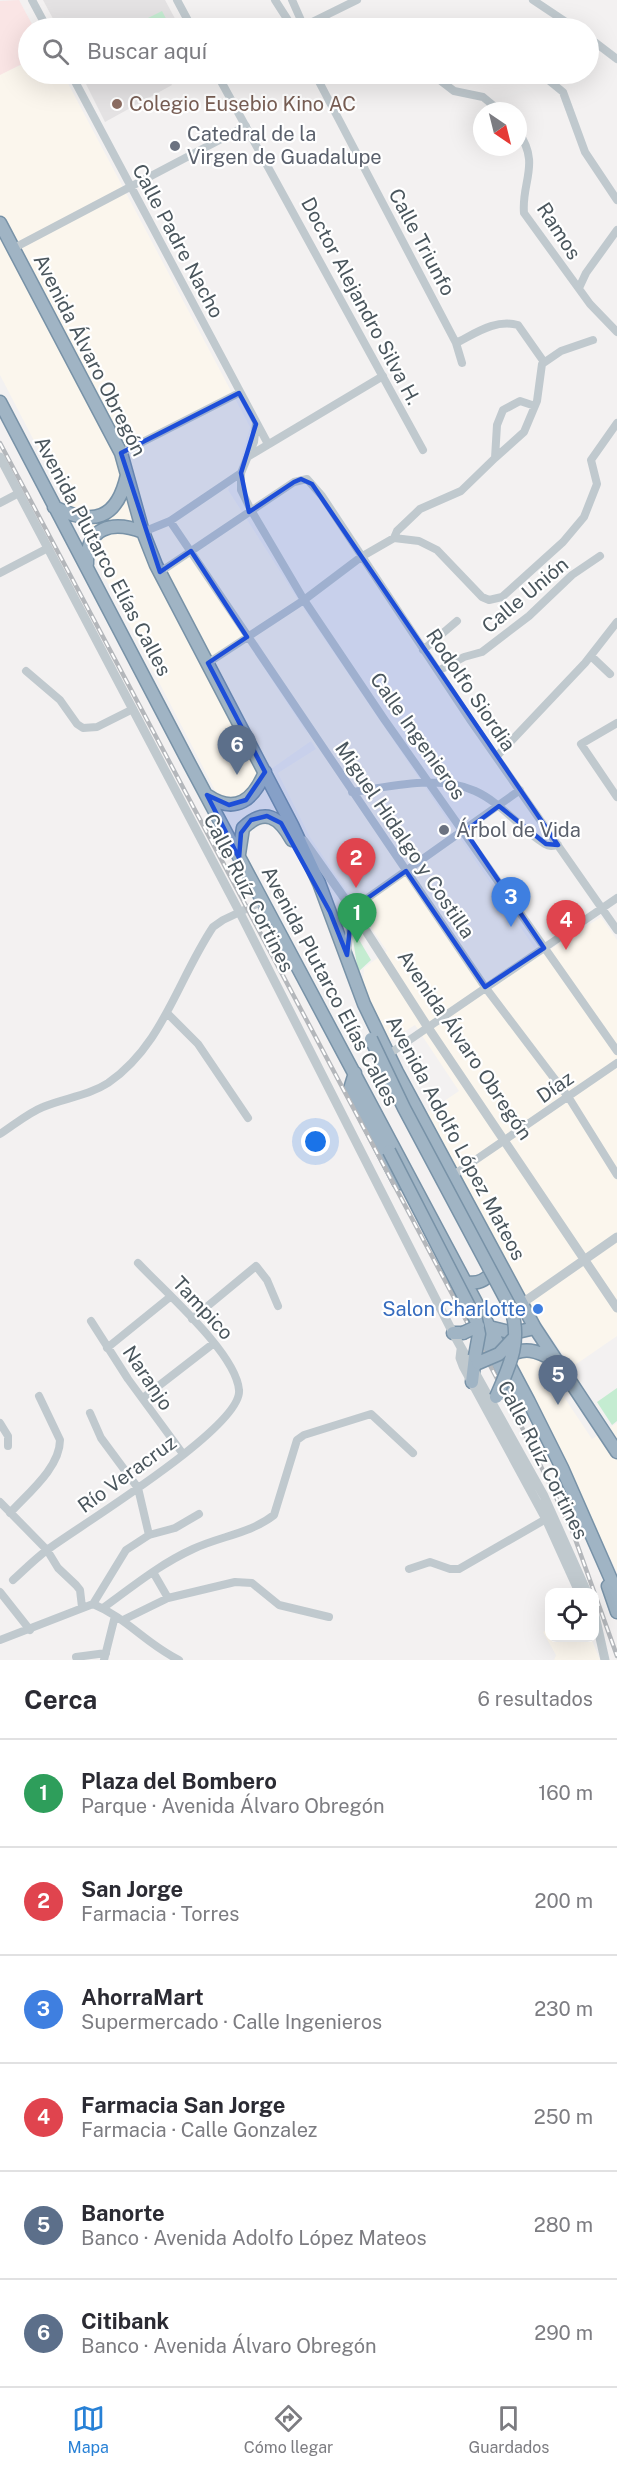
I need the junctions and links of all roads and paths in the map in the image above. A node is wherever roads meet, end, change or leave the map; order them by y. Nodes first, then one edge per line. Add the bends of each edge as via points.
1 (32, 0) edge
2 (177, 0) edge
3 (275, 0) edge
4 (292, 0) edge
5 (357, 0) edge
6 (533, 0) edge
7 (42, 18) edge
8 (187, 18) edge
9 (287, 18) edge
10 (298, 18) edge
11 (322, 18) edge
12 (560, 18) edge
13 (599, 45) edge
14 (617, 59) edge
15 (76, 84) edge
16 (223, 84) edge
17 (320, 84) edge
18 (445, 84) edge
19 (553, 84) edge
20 (489, 102) edge
21 (246, 126) junction
22 (527, 156) edge
23 (132, 188) junction
24 (617, 200) edge
25 (0, 223) edge
26 (617, 230) edge
27 (14, 248) junction
28 (579, 288) junction
29 (617, 333) edge
30 (593, 340) dead end
31 (456, 343) junction
32 (544, 362) junction
33 (462, 363) dead end
34 (383, 376) junction
35 (239, 393) junction
36 (0, 402) edge
37 (535, 406) junction
38 (617, 423) edge
39 (256, 424) junction
40 (268, 444) junction
41 (423, 450) dead end
42 (121, 453) junction
43 (249, 456) junction
44 (0, 457) edge
45 (495, 458) junction
46 (127, 472) junction
47 (241, 472) junction
48 (19, 493) junction
49 (0, 503) edge
50 (54, 507) junction
51 (250, 510) junction
52 (99, 517) junction
53 (170, 521) junction
54 (104, 530) junction
55 (143, 532) junction
56 (394, 538) junction
57 (48, 548) junction
58 (191, 551) junction
59 (600, 556) dead end
60 (362, 557) junction
61 (87, 566) junction
62 (160, 572) junction
63 (0, 573) edge
64 (304, 600) junction
65 (457, 621) dead end
66 (617, 622) edge
67 (247, 637) junction
68 (423, 650) junction
69 (591, 656) junction
70 (208, 663) junction
71 (26, 671) dead end
72 (438, 671) junction
73 (610, 674) dead end
74 (133, 709) junction
75 (617, 723) edge
76 (497, 756) junction
77 (265, 772) junction
78 (429, 783) junction
79 (520, 790) junction
80 (352, 792) junction
81 (207, 795) junction
82 (617, 797) edge
83 (499, 806) junction
84 (292, 825) junction
85 (465, 831) junction
86 (558, 845) junction
87 (239, 858) junction
88 (406, 871) junction
89 (617, 898) edge
90 (263, 901) junction
91 (602, 908) junction
92 (352, 909) junction
93 (239, 911) junction
94 (330, 912) junction
95 (617, 930) edge
96 (544, 948) junction
97 (347, 955) junction
98 (484, 987) junction
99 (364, 1004) junction
100 (167, 1013) junction
101 (427, 1026) junction
102 (617, 1051) edge
103 (389, 1054) junction
104 (617, 1063) edge
105 (355, 1074) junction
106 (569, 1098) junction
107 (248, 1118) dead end
108 (0, 1134) edge
109 (506, 1142) junction
110 (617, 1175) edge
111 (452, 1176) junction
112 (617, 1237) edge
113 (583, 1259) junction
114 (498, 1261) junction
115 (138, 1263) dead end
116 (466, 1282) junction
117 (170, 1297) junction
118 (522, 1304) junction
119 (278, 1306) dead end
120 (617, 1308) edge
121 (192, 1318) junction
122 (91, 1321) dead end
123 (483, 1327) junction
124 (535, 1328) junction
125 (458, 1333) junction
126 (517, 1334) junction
127 (214, 1343) junction
128 (107, 1348) junction
129 (460, 1353) junction
130 (505, 1359) junction
131 (555, 1360) junction
132 (475, 1361) junction
133 (237, 1380) joint
134 (472, 1382) junction
135 (39, 1396) dead end
136 (143, 1398) junction
137 (495, 1400) junction
138 (90, 1413) dead end
139 (0, 1423) edge
140 (8, 1446) dead end
141 (617, 1452) edge
142 (413, 1453) dead end
143 (183, 1454) junction
144 (138, 1488) junction
145 (0, 1502) edge
146 (10, 1513) junction
147 (199, 1514) dead end
148 (546, 1519) junction
149 (149, 1535) junction
150 (47, 1550) junction
151 (409, 1569) dead end
152 (153, 1572) junction
153 (13, 1580) dead end
154 (577, 1588) edge
155 (585, 1588) edge
156 (0, 1592) edge
157 (617, 1593) edge
158 (168, 1598) junction
159 (93, 1604) junction
160 (82, 1607) junction
161 (103, 1608) junction
162 (617, 1612) edge
163 (329, 1617) dead end
164 (119, 1618) junction
165 (30, 1630) junction
166 (599, 1639) edge
167 (0, 1640) edge
168 (105, 1656) edge
169 (76, 1657) dead end
170 (179, 1660) edge
171 (605, 1660) edge

1 - 7 street
2 - 8 street
3 - 9 street
4 - 10 street
5 - 11 street
6 - 12 street
13 - 14 street
15 - 23 street, Calle Padre Nacho
16 - 21 street, Doctor Alejandro Silva H.
17 - 31 street, Calle Triunfo
18 - 20 street via 454,91
19 - 24 street via 562,92 585,152
21 - 23 street
21 - 34 street, Doctor Alejandro Silva H.
22 - 28 street, Ramos via 524,213
23 - 27 street
23 - 35 street, Calle Padre Nacho
25 - 27 highway, Avenida Álvaro Obregón
26 - 28 street
27 - 42 highway, Avenida Álvaro Obregón
28 - 29 street, Ramos
30 - 32 street
31 - 32 street via 499,322 518,325
31 - 33 street, Calle Triunfo
32 - 37 street
34 - 40 street
34 - 41 street, Doctor Alejandro Silva H.
35 - 39 street, Calle Padre Nacho
35 - 42 street
36 - 50 highway, Avenida Plutarco Elías Calles
37 - 45 street via 524,432
37 - 45 street via 520,401 503,410 497,425
38 - 56 street via 591,460 597,484 584,517 563,542 502,597 482,597 428,544
39 - 40 street
39 - 43 street
40 - 43 street
42 - 46 highway, Avenida Álvaro Obregón
43 - 47 street
44 - 48 street, Calle Ruíz Cortines
45 - 56 street via 461,491 420,509
46 - 52 highway via 119,501
46 - 55 highway, Avenida Álvaro Obregón
47 - 51 street, Calle Ingenieros via 241,490
47 - 53 street
48 - 49 street
48 - 57 street, Calle Ruíz Cortines
50 - 52 highway via 78,517
50 - 61 highway, Avenida Plutarco Elías Calles
51 - 58 street
51 - 60 street, Rodolfo Siordia via 301,478 312,484
51 - 64 street, Calle Ingenieros
52 - 54 highway
53 - 55 street
53 - 58 street, Miguel Hidalgo y Costilla
54 - 55 highway via 123,526
54 - 61 highway via 88,546
55 - 62 highway, Avenida Álvaro Obregón
56 - 60 street
57 - 63 street
57 - 74 street, Calle Ruíz Cortines
58 - 62 street
58 - 67 street, Miguel Hidalgo y Costilla
59 - 72 street, Calle Unión via 482,652
60 - 64 street
60 - 68 street, Rodolfo Siordia
61 - 81 highway, Avenida Plutarco Elías Calles
62 - 70 highway, Avenida Álvaro Obregón
64 - 67 street
64 - 78 street, Calle Ingenieros
65 - 68 street
66 - 69 street
67 - 70 street
67 - 80 street, Miguel Hidalgo y Costilla
68 - 72 street, Rodolfo Siordia
69 - 73 street
69 - 76 street
70 - 77 highway, Avenida Álvaro Obregón
71 - 74 street via 60,700 83,728 97,727
72 - 76 street, Rodolfo Siordia
74 - 93 street, Calle Ruíz Cortines
75 - 82 street via 581,744
76 - 79 street, Rodolfo Siordia
77 - 81 highway via 253,794 239,804 219,803
77 - 84 highway, Avenida Álvaro Obregón
78 - 80 street
78 - 83 street via 476,791
78 - 85 street, Calle Ingenieros
79 - 83 street
79 - 86 street, Rodolfo Siordia
80 - 88 street, Miguel Hidalgo y Costilla
81 - 87 highway, Avenida Plutarco Elías Calles
83 - 85 street
83 - 86 street via 546,844
84 - 92 street, Avenida Álvaro Obregón
84 - 94 highway, Avenida Adolfo López Mateos
85 - 88 street
85 - 96 street, Calle Ingenieros
86 - 91 street, Rodolfo Siordia
87 - 90 highway, Avenida Plutarco Elías Calles
87 - 94 highway via 243,828 259,816 276,820 298,848
88 - 92 street
88 - 98 street, Miguel Hidalgo y Costilla
89 - 91 street
90 - 93 street
90 - 105 highway, Avenida Plutarco Elías Calles
91 - 95 street, Rodolfo Siordia
91 - 96 street
92 - 97 street
92 - 101 street, Avenida Álvaro Obregón
93 - 100 street via 213,927
93 - 125 street, Calle Ruíz Cortines
94 - 97 highway, Avenida Adolfo López Mateos
96 - 98 street
96 - 102 street, Calle Ingenieros
97 - 99 highway, Avenida Adolfo López Mateos
98 - 101 street
98 - 106 street, Miguel Hidalgo y Costilla
99 - 103 highway, Avenida Adolfo López Mateos
99 - 126 highway, bridge via 371,1039 505,1294
100 - 107 street via 198,1044
100 - 108 street via 146,1049 106,1084 41,1108
101 - 103 street
101 - 109 street, Avenida Álvaro Obregón
103 - 111 highway, Avenida Adolfo López Mateos
104 - 106 street, Díaz
105 - 116 highway, Avenida Plutarco Elías Calles
105 - 123 highway, bridge via 389,1151
105 - 162 highway via 350,1089 362,1114 562,1476
106 - 109 street, Díaz
106 - 110 street, Miguel Hidalgo y Costilla
109 - 111 street, Díaz
109 - 113 street, Avenida Álvaro Obregón
111 - 114 highway, Avenida Adolfo López Mateos
112 - 113 street
113 - 118 street
113 - 120 street, Avenida Álvaro Obregón
114 - 116 highway via 488,1277 476,1283
114 - 118 highway, Avenida Adolfo López Mateos
115 - 117 street, Tampico
116 - 123 highway, Avenida Plutarco Elías Calles
117 - 121 street, Tampico
117 - 128 street
118 - 124 highway, Avenida Adolfo López Mateos
119 - 121 street via 256,1266
121 - 127 street, Tampico
122 - 128 street, Naranjo
123 - 124 highway via 506,1333
123 - 125 highway, bridge
123 - 130 highway, Avenida Plutarco Elías Calles
123 - 132 highway, bridge
124 - 131 highway, Avenida Adolfo López Mateos
125 - 129 street, Calle Ruíz Cortines
126 - 132 highway, bridge via 506,1350 492,1359
126 - 137 highway, bridge via 511,1362
127 - 133 street, Tampico
127 - 136 street
128 - 136 street, Naranjo
129 - 132 highway
129 - 134 street, Calle Ruíz Cortines
130 - 131 highway via 529,1350
130 - 157 highway, Avenida Plutarco Elías Calles via 546,1435
131 - 141 highway, Avenida Adolfo López Mateos
132 - 134 highway
132 - 137 street, Calle Ruíz Cortines
133 - 143 street, Río Veracruz via 239,1395 233,1408 217,1427
134 - 148 street, Calle Ruíz Cortines
135 - 146 street via 60,1446 48,1469
136 - 143 street, Naranjo
137 - 155 street, Calle Ruíz Cortines
138 - 144 street via 101,1438
139 - 140 street via 8,1436
142 - 152 street via 371,1414 304,1435 294,1444 274,1515 245,1531 198,1546
143 - 144 street, Río Veracruz
144 - 149 street
144 - 150 street, Río Veracruz
145 - 146 street
146 - 150 street
147 - 149 street via 175,1528
148 - 151 street via 459,1569 430,1562
148 - 154 street, Calle Ruíz Cortines
149 - 159 street via 122,1555
150 - 153 street, Río Veracruz
150 - 160 street via 80,1590
152 - 158 street
152 - 161 street
156 - 165 street
158 - 163 street via 235,1582 252,1583 279,1605
158 - 164 street
159 - 160 street
159 - 161 street
160 - 165 street
161 - 164 street
164 - 168 street
164 - 170 street via 158,1650
165 - 167 street
166 - 171 street
168 - 169 street

